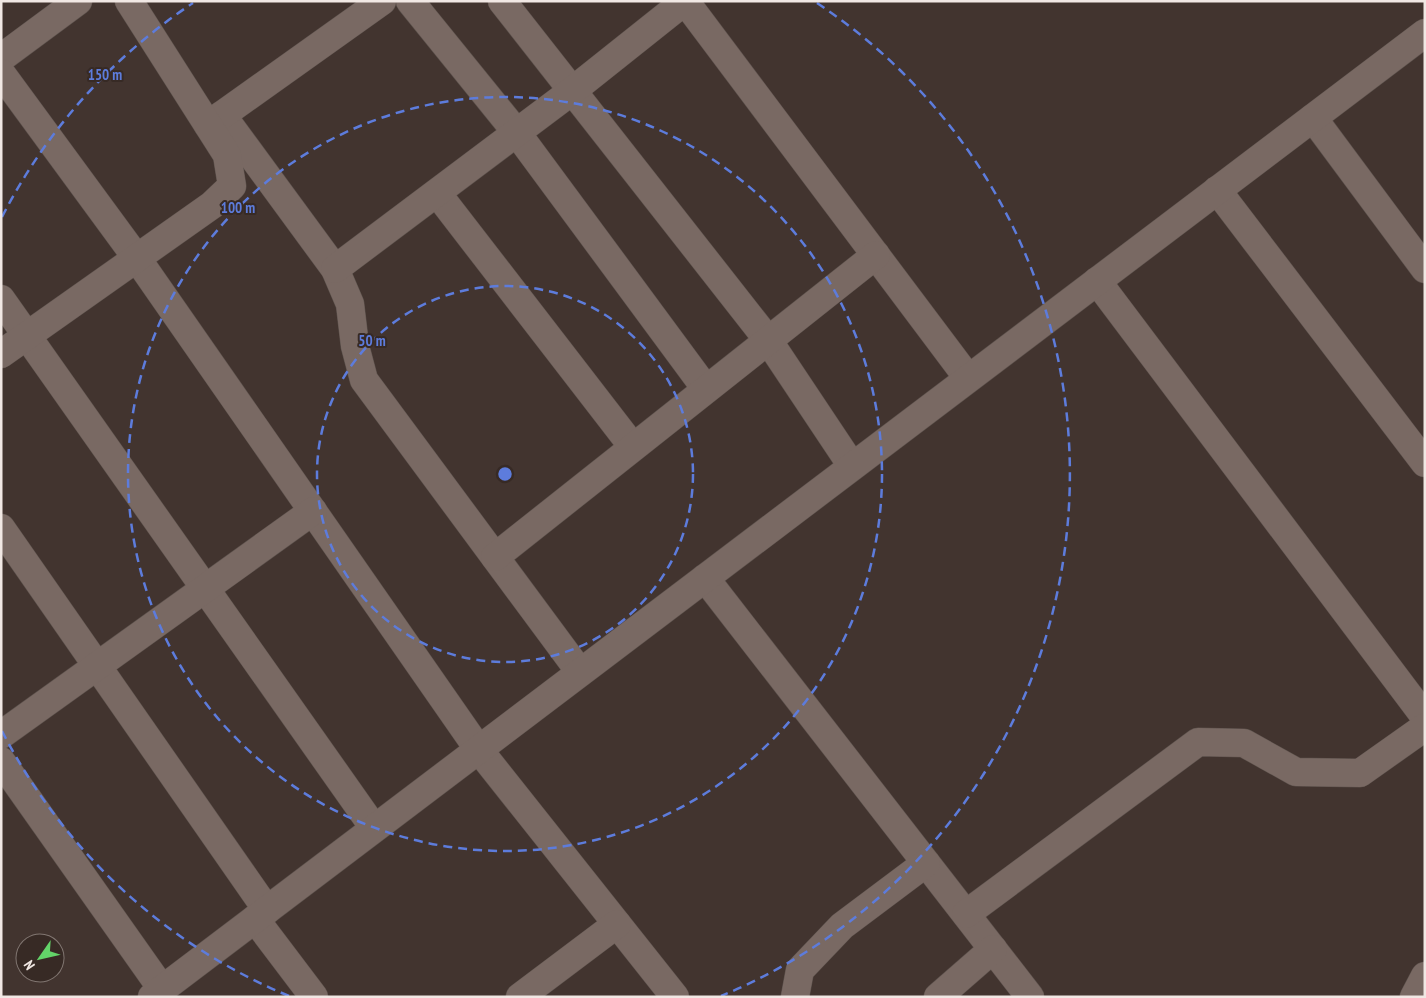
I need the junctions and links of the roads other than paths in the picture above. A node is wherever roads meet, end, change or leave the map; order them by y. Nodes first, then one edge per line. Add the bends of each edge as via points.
1 (78, 1) edge
2 (129, 1) edge
3 (382, 1) edge
4 (410, 1) edge
5 (502, 1) edge
6 (1425, 33) edge
7 (1, 58) edge
8 (1, 72) edge
9 (572, 91) junction
10 (1313, 118) junction
11 (215, 120) junction
12 (517, 133) junction
13 (1217, 190) junction
14 (437, 193) junction
15 (876, 255) junction
16 (136, 257) junction
17 (336, 269) junction
18 (1425, 269) edge
19 (1097, 281) junction
20 (1, 299) edge
21 (26, 336) junction
22 (768, 340) junction
23 (1, 354) edge
24 (968, 378) junction
25 (706, 389) junction
26 (633, 447) junction
27 (1425, 463) edge
28 (852, 466) junction
29 (313, 511) junction
30 (1, 528) edge
31 (495, 557) junction
32 (704, 578) junction
33 (206, 588) junction
34 (98, 666) junction
35 (580, 672) junction
36 (1425, 717) edge
37 (1425, 727) edge
38 (1, 735) edge
39 (478, 750) junction
40 (1, 761) edge
41 (374, 828) junction
42 (926, 863) junction
43 (261, 914) junction
44 (966, 914) junction
45 (617, 924) junction
46 (993, 949) junction
47 (1425, 976) edge
48 (157, 993) edge
49 (314, 997) edge
50 (520, 997) edge
51 (676, 997) edge
52 (795, 997) edge
53 (938, 997) edge
54 (1030, 997) edge
55 (1414, 997) edge

1 - 7 street
2 - 11 street
3 - 11 street
4 - 12 street
5 - 9 street
6 - 10 street
8 - 16 street
9 - 12 street
9 - 15 street via 685,1
9 - 22 street
10 - 13 street
10 - 18 street
11 - 16 street via 227,156 232,186 212,205
11 - 17 street
12 - 14 street
12 - 25 street
13 - 19 street
13 - 27 street
14 - 17 street
14 - 26 street
15 - 22 street
15 - 24 street
16 - 21 street
16 - 29 street
17 - 31 street via 350,304 355,346 364,380
19 - 24 street
19 - 36 street
20 - 21 street
21 - 23 street
21 - 33 street
22 - 25 street
22 - 28 street
24 - 28 street
25 - 26 street
26 - 31 street
28 - 32 street
29 - 33 street
29 - 39 street
30 - 34 street
31 - 35 street
32 - 35 street
32 - 42 street
33 - 34 street
33 - 41 street
34 - 38 street
34 - 43 street
35 - 39 street
37 - 44 street via 1360,773 1296,772 1244,743 1198,742
39 - 41 street
39 - 45 street
40 - 48 street
41 - 43 street
42 - 44 street
42 - 52 street via 842,926 800,970
43 - 48 street
43 - 49 street
44 - 46 street
45 - 50 street
45 - 51 street
46 - 53 street
46 - 54 street
47 - 55 street

